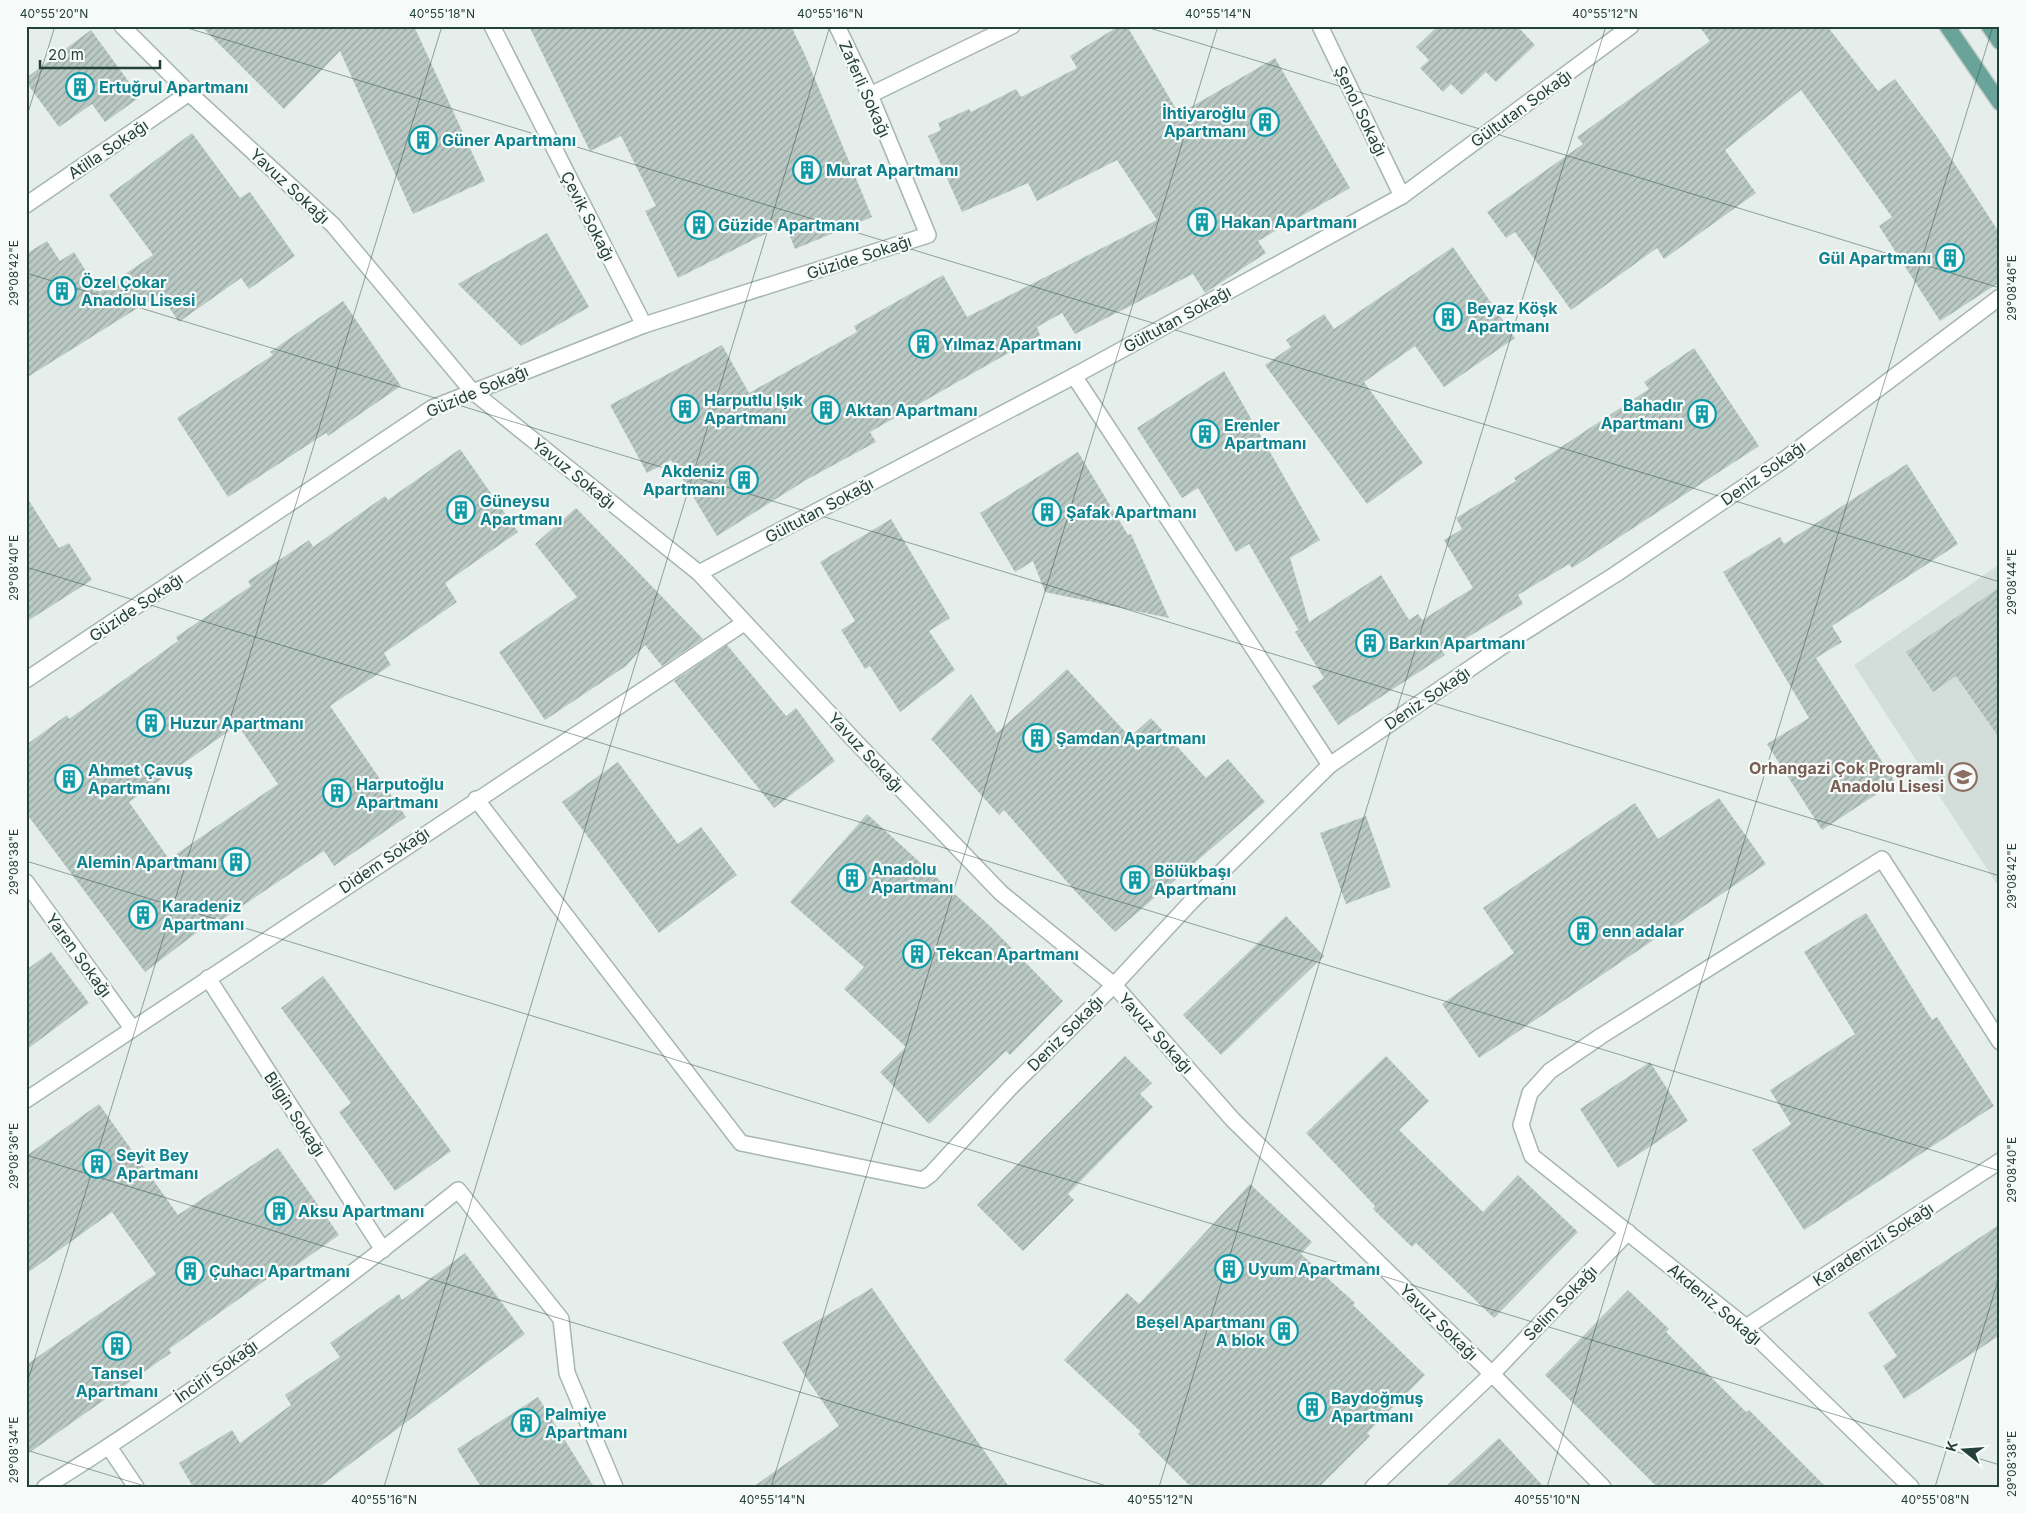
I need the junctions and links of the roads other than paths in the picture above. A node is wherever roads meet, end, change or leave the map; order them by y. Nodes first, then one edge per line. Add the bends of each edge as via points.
1 (122, 26) edge
2 (492, 26) edge
3 (837, 26) edge
4 (1012, 26) edge
5 (1320, 26) edge
6 (1631, 26) edge
7 (1946, 26) edge
8 (1989, 26) edge
9 (2000, 42) edge
10 (189, 93) junction
11 (870, 95) junction
12 (2000, 103) edge
13 (1402, 196) junction
14 (26, 205) edge
15 (928, 235) joint
16 (2000, 297) edge
17 (644, 325) junction
18 (1074, 376) junction
19 (472, 391) junction
20 (698, 573) junction
21 (744, 623) junction
22 (26, 680) edge
23 (1330, 765) junction
24 (476, 799) junction
25 (26, 882) edge
26 (208, 978) junction
27 (1114, 985) junction
28 (132, 1028) junction
29 (2000, 1042) edge
30 (26, 1100) edge
31 (2000, 1161) edge
32 (1628, 1232) junction
33 (383, 1250) junction
34 (1746, 1327) junction
35 (1492, 1374) junction
36 (109, 1447) junction
37 (45, 1487) edge
38 (136, 1487) edge
39 (615, 1487) edge
40 (1372, 1487) edge
41 (1603, 1487) edge
42 (1911, 1487) edge

1 - 10 street, Yavuz Sokağı
2 - 17 street, Çevik Sokağı
3 - 11 street, Zaferli Sokağı
4 - 11 street
5 - 13 street, Şenol Sokağı
6 - 13 street, Gültutan Sokağı
7 - 12 main road
8 - 9 main road
10 - 14 street, Atilla Sokağı
10 - 19 street, Yavuz Sokağı via 333,226
11 - 15 street, Zaferli Sokağı
13 - 18 street, Gültutan Sokağı
15 - 17 street, Güzide Sokağı
16 - 23 street, Deniz Sokağı via 1785,459
17 - 19 street, Güzide Sokağı
18 - 20 street, Gültutan Sokağı
18 - 23 street
19 - 20 street, Yavuz Sokağı
19 - 22 street, Güzide Sokağı via 432,408
20 - 21 street, Yavuz Sokağı
21 - 24 street, Didem Sokağı
21 - 27 street, Yavuz Sokağı via 1001,893
23 - 27 street, Deniz Sokağı
24 - 26 street, Didem Sokağı
24 - 27 street, Deniz Sokağı via 741,1144 923,1180
25 - 28 street, Yaren Sokağı
26 - 28 street, Didem Sokağı
26 - 33 street, Bilgin Sokağı
27 - 35 street, Yavuz Sokağı via 1233,1120
28 - 30 street, Didem Sokağı
29 - 32 street, Akdeniz Sokağı via 1882,858 1601,1036 1550,1071 1530,1093 1521,1124 1532,1156
31 - 34 street, Karadenizli Sokağı
32 - 34 street, Akdeniz Sokağı
32 - 35 street, Selim Sokağı
33 - 36 street, İncirli Sokağı
33 - 39 street, İncirli Sokağı via 458,1190 561,1319 567,1373
34 - 42 street, Akdeniz Sokağı
35 - 40 street, Selim Sokağı
35 - 41 street, Yavuz Sokağı
36 - 37 street, İncirli Sokağı
36 - 38 street

